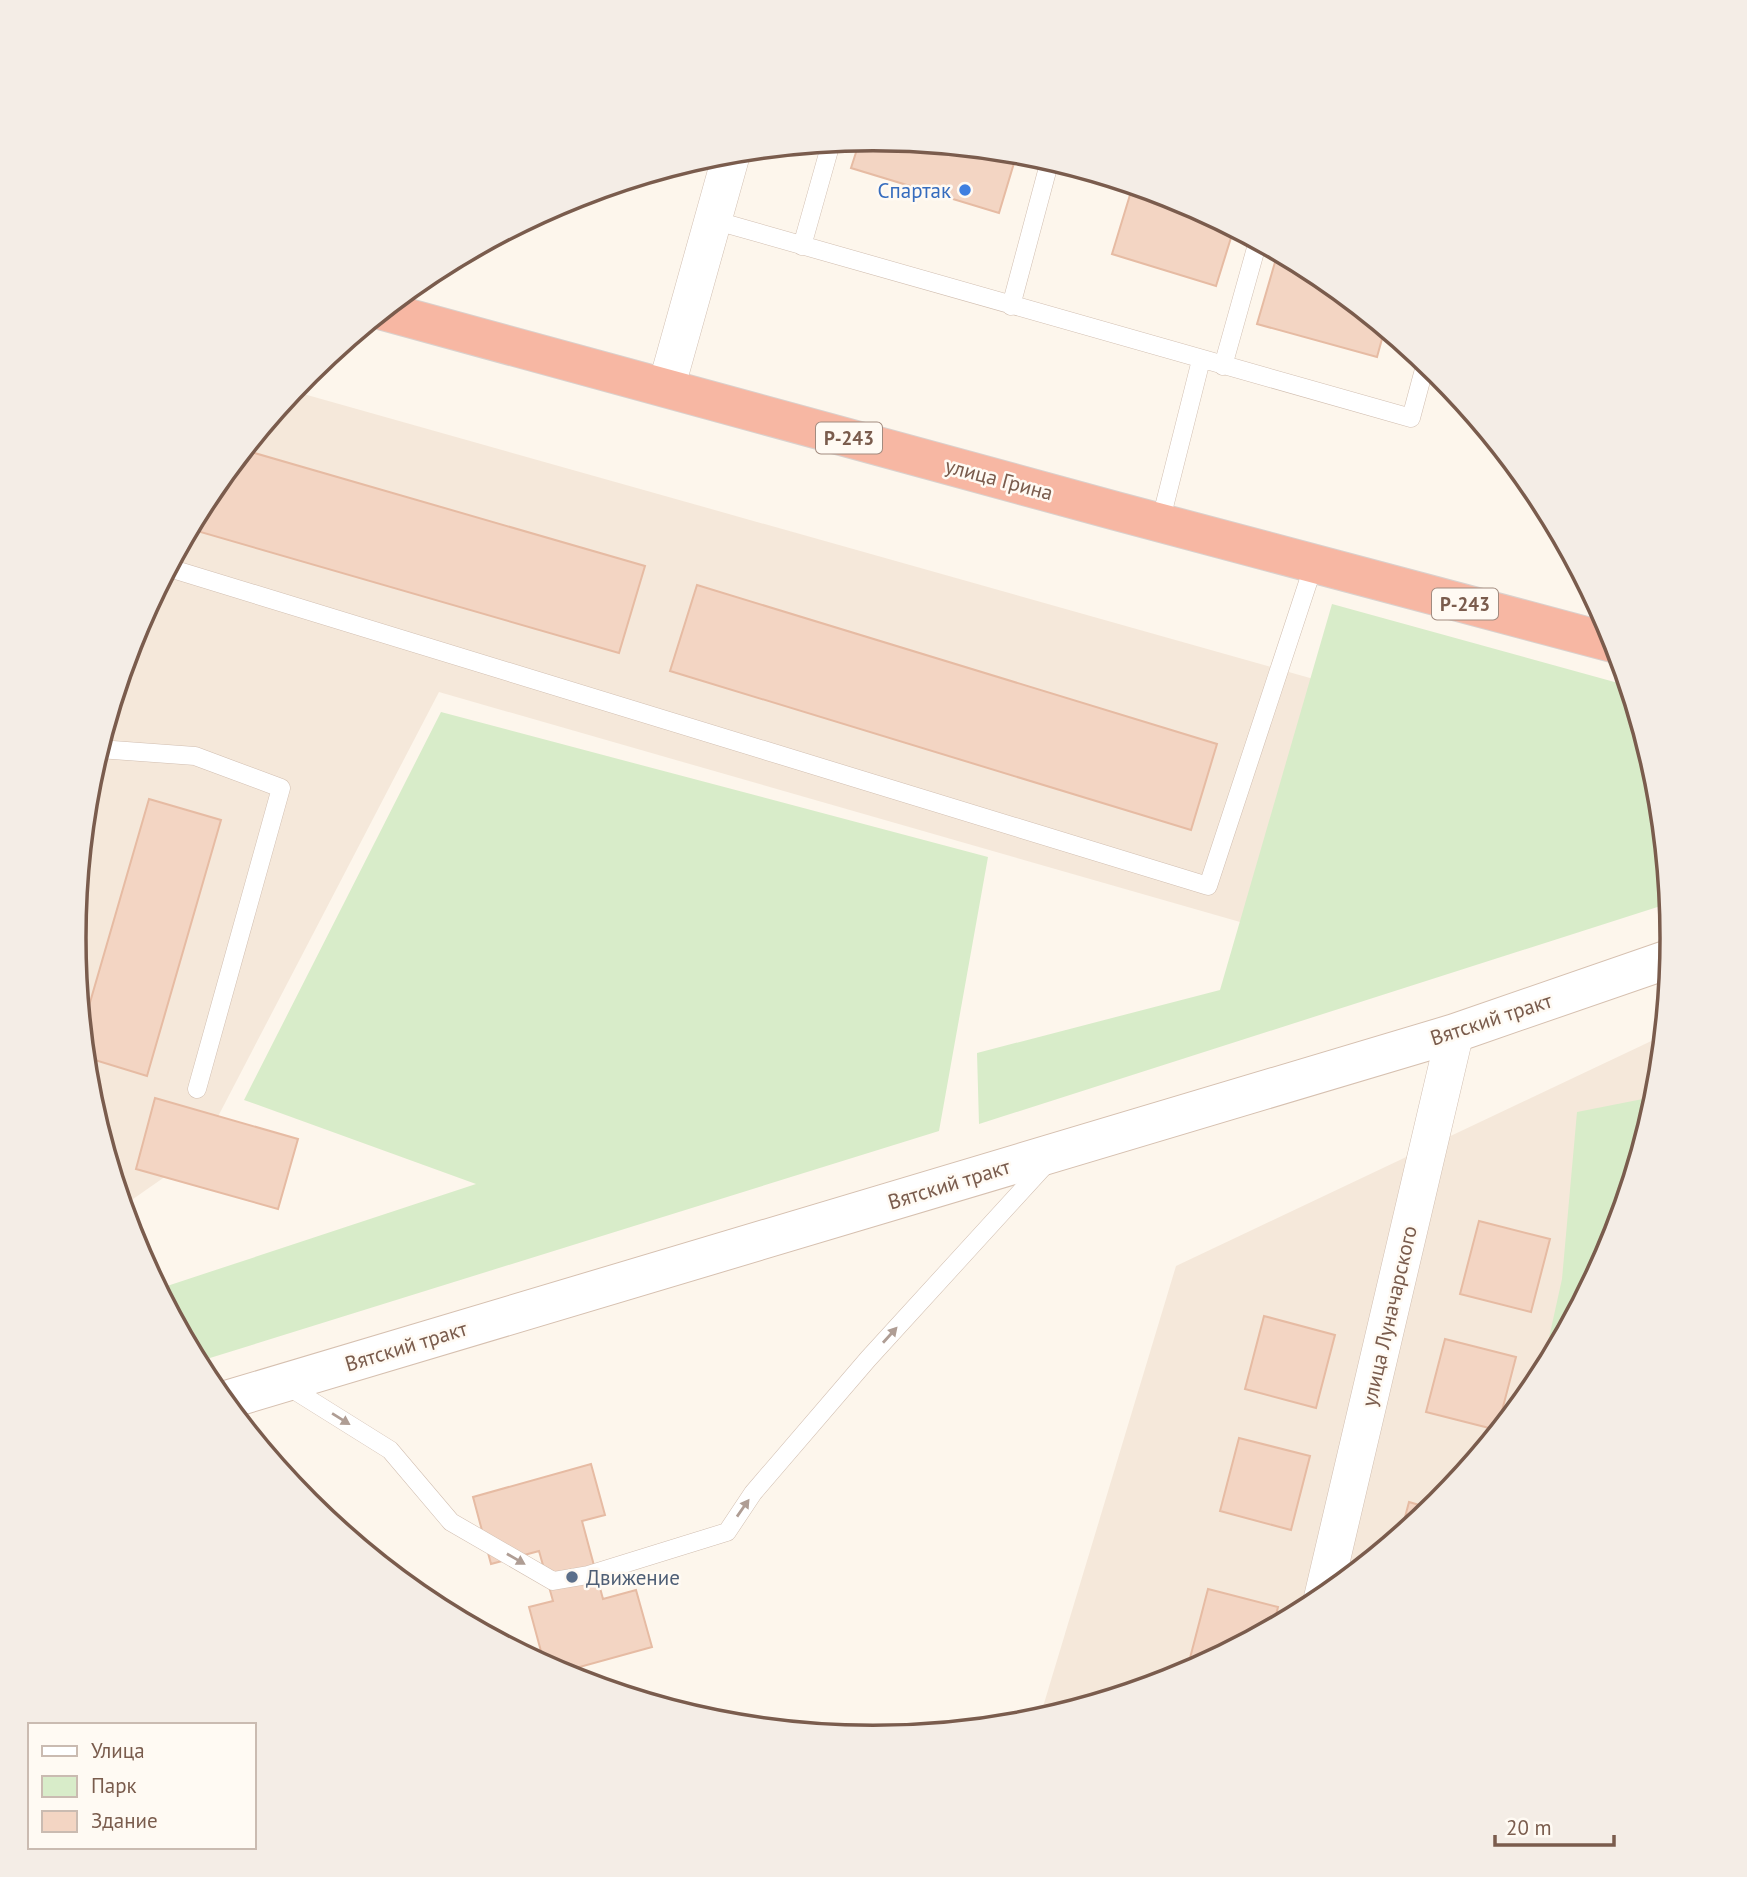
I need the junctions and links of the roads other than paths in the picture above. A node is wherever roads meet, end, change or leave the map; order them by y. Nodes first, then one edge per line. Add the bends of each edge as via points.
1 (829, 152) edge
2 (729, 164) edge
3 (1047, 171) edge
4 (713, 220) junction
5 (802, 246) junction
6 (1256, 250) edge
7 (1011, 306) junction
8 (401, 309) edge
9 (1201, 360) junction
10 (1223, 366) junction
11 (1423, 374) edge
12 (666, 388) junction
13 (1160, 523) junction
14 (1314, 564) junction
15 (177, 571) edge
16 (1602, 640) edge
17 (109, 750) edge
18 (1661, 962) edge
19 (1455, 1032) junction
20 (197, 1089) dead end
21 (1057, 1152) junction
22 (283, 1383) junction
23 (234, 1398) edge
24 (1326, 1582) edge

1 - 5 lane
2 - 4 street
3 - 7 lane
4 - 5 lane
4 - 12 street
5 - 7 lane
6 - 10 lane
7 - 9 lane
8 - 12 highway, улица Грина / Р-243
9 - 10 lane
9 - 13 lane
10 - 11 lane via 1411,418
12 - 13 highway, улица Грина / Р-243
13 - 14 highway, улица Грина / Р-243
14 - 15 lane via 1208,886
14 - 16 highway, улица Грина / Р-243
17 - 20 lane via 195,756 281,788
18 - 19 main road, Вятский тракт
19 - 21 main road, Вятский тракт
19 - 24 street, улица Луначарского
21 - 22 main road, Вятский тракт
22 -> 21 lane via 390,1450 451,1522 553,1581 588,1575 727,1532 754,1493 868,1359
22 - 23 main road, Вятский тракт

